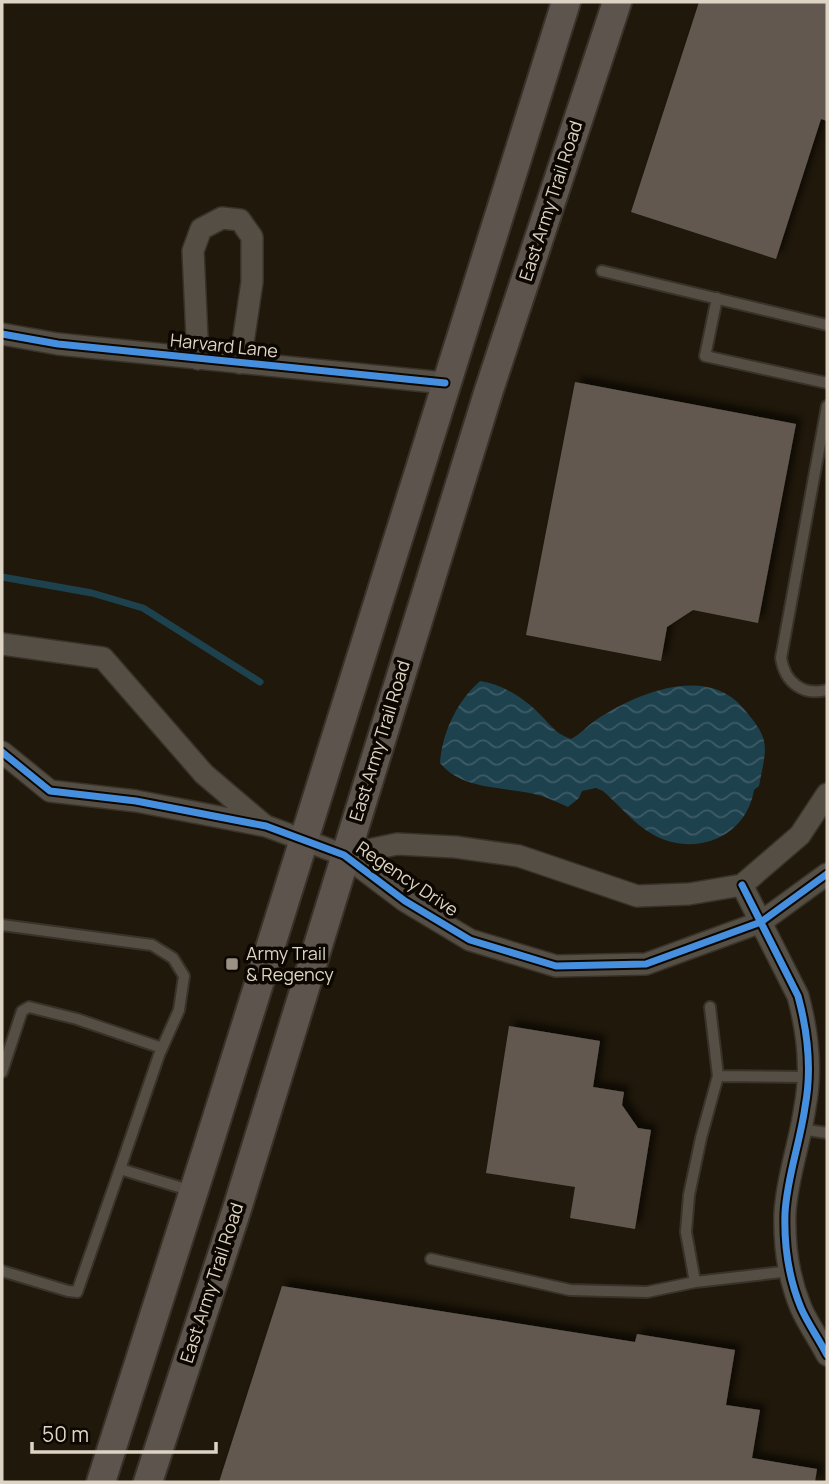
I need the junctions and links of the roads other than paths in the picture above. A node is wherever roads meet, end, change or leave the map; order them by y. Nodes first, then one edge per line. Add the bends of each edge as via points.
1 (566, 2) edge
2 (617, 2) edge
3 (602, 271) dead end
4 (717, 298) junction
5 (827, 325) edge
6 (2, 334) edge
7 (198, 359) junction
8 (240, 363) junction
9 (445, 383) junction
10 (827, 383) edge
11 (827, 406) edge
12 (2, 644) edge
13 (827, 690) edge
14 (2, 752) edge
15 (827, 794) edge
16 (266, 827) junction
17 (305, 841) junction
18 (344, 855) junction
19 (827, 874) edge
20 (742, 885) junction
21 (761, 922) junction
22 (2, 925) edge
23 (710, 1007) dead end
24 (162, 1048) junction
25 (2, 1072) edge
26 (718, 1076) junction
27 (808, 1077) junction
28 (801, 1129) junction
29 (827, 1133) edge
30 (120, 1169) junction
31 (195, 1192) junction
32 (431, 1259) dead end
33 (2, 1271) edge
34 (791, 1271) junction
35 (695, 1282) junction
36 (827, 1355) edge
37 (100, 1482) edge
38 (148, 1482) edge

1 - 9 main road
2 - 18 main road, East Army Trail Road via 489,390
3 - 4 lane
4 - 5 lane
4 - 10 lane via 705,356
6 - 7 street, Harvard Lane
7 - 8 street, Harvard Lane
7 - 8 street via 192,251 201,229 222,218 240,220 252,237 252,282
8 - 9 street, Harvard Lane
9 - 17 main road
11 - 13 lane via 781,659 782,669 796,686 816,693
12 - 16 street, Regency Drive via 103,658 204,774
14 - 16 street, Regency Drive via 50,792 136,801
15 - 20 street via 800,835
16 - 17 street, Regency Drive
17 - 18 street, Regency Drive
17 - 31 main road
18 - 20 street, Regency Drive via 397,844 468,848 519,856 637,896
18 - 21 street, Regency Drive via 405,901 470,940 556,966 646,964
18 - 38 main road, East Army Trail Road
19 - 21 street, Regency Drive
20 - 21 street
21 - 27 street via 798,996 808,1047
22 - 24 lane via 152,945 173,958 184,976 179,1010
23 - 26 lane
24 - 25 lane via 29,1007 22,1011
24 - 30 lane
26 - 27 lane
26 - 35 lane via 688,1195 686,1232
27 - 28 street
28 - 29 lane
28 - 34 street via 785,1213
30 - 31 lane
30 - 33 lane via 77,1292
31 - 37 main road
32 - 35 lane via 570,1290 647,1293
34 - 35 lane
34 - 36 street via 801,1307

